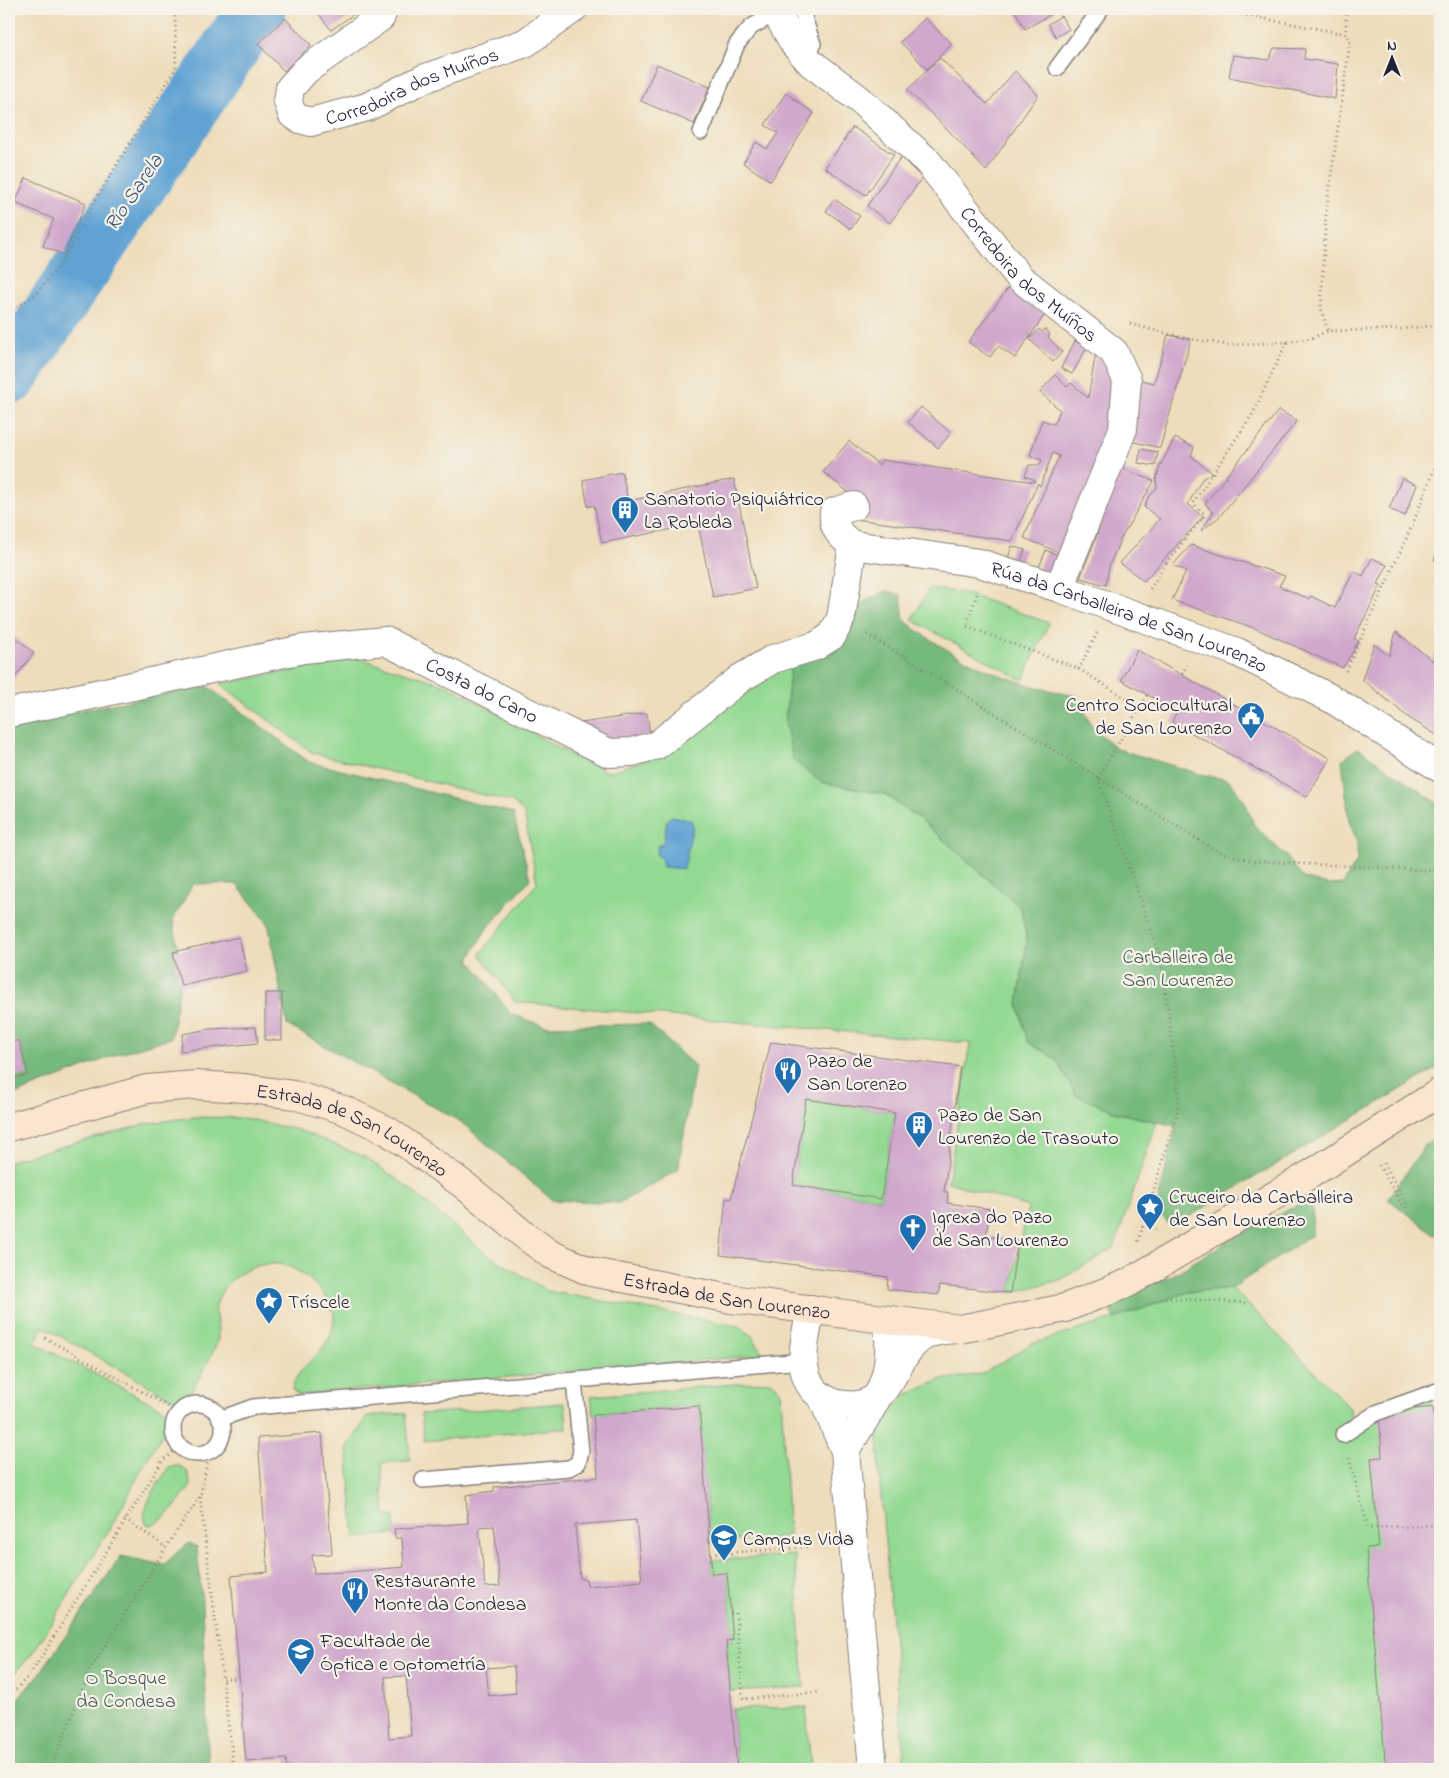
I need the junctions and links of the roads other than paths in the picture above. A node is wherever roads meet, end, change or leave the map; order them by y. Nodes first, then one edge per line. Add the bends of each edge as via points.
1 (573, 9) edge
2 (1101, 9) edge
3 (780, 10) edge
4 (381, 17) dead end
5 (1057, 68) dead end
6 (701, 132) dead end
7 (854, 506) dead end
8 (853, 544) junction
9 (1059, 588) junction
10 (9, 713) edge
11 (1440, 768) edge
12 (1440, 1092) edge
13 (9, 1127) edge
14 (811, 1309) junction
15 (887, 1320) junction
16 (960, 1329) junction
17 (803, 1361) junction
18 (574, 1381) junction
19 (1440, 1390) edge
20 (880, 1394) junction
21 (823, 1399) junction
22 (220, 1419) junction
23 (1343, 1435) road end
24 (845, 1451) junction
25 (423, 1480) dead end
26 (873, 1769) edge

1 - 4 street, Corredoira dos Muíños via 525,43 423,79 367,108 311,122 292,114 288,102 290,88 306,70
2 - 5 lane
3 - 6 lane via 751,27 737,44
3 - 9 street, Corredoira dos Muíños via 795,45 808,59 927,160 1020,278 1114,352 1128,380 1123,429
7 - 8 street via 834,512 833,520 843,538
8 - 9 street, Rúa da Carballeira de San Lourenzo via 979,563
8 - 10 street, Costa do Cano via 842,608 832,636 816,646 773,659 741,678 657,745 632,752 610,753 385,642 303,649
9 - 11 street, Rúa da Carballeira de San Lourenzo via 1237,652 1332,699
12 - 16 street, Estrada de San Lourenzo via 1128,1283 1065,1308
13 - 14 street, Estrada de San Lourenzo via 148,1089 205,1086 294,1095 344,1110 388,1131 464,1185 524,1236 550,1254 591,1272 731,1299
14 - 15 street, Estrada de San Lourenzo
14 - 17 street
15 - 16 street, Estrada de San Lourenzo
15 - 20 street via 890,1362
16 - 20 street via 923,1336 910,1348
17 - 18 lane
17 - 21 street via 809,1382
18 - 22 lane via 253,1407
18 - 25 lane via 581,1451 578,1463 569,1468
19 - 23 lane via 1376,1413
20 - 21 street via 852,1406 837,1405
20 - 24 street
21 - 24 street
22 - 22 lane via 220,1440 210,1450 195,1453 176,1441 173,1426 179,1412 191,1405 211,1408
24 - 26 street

